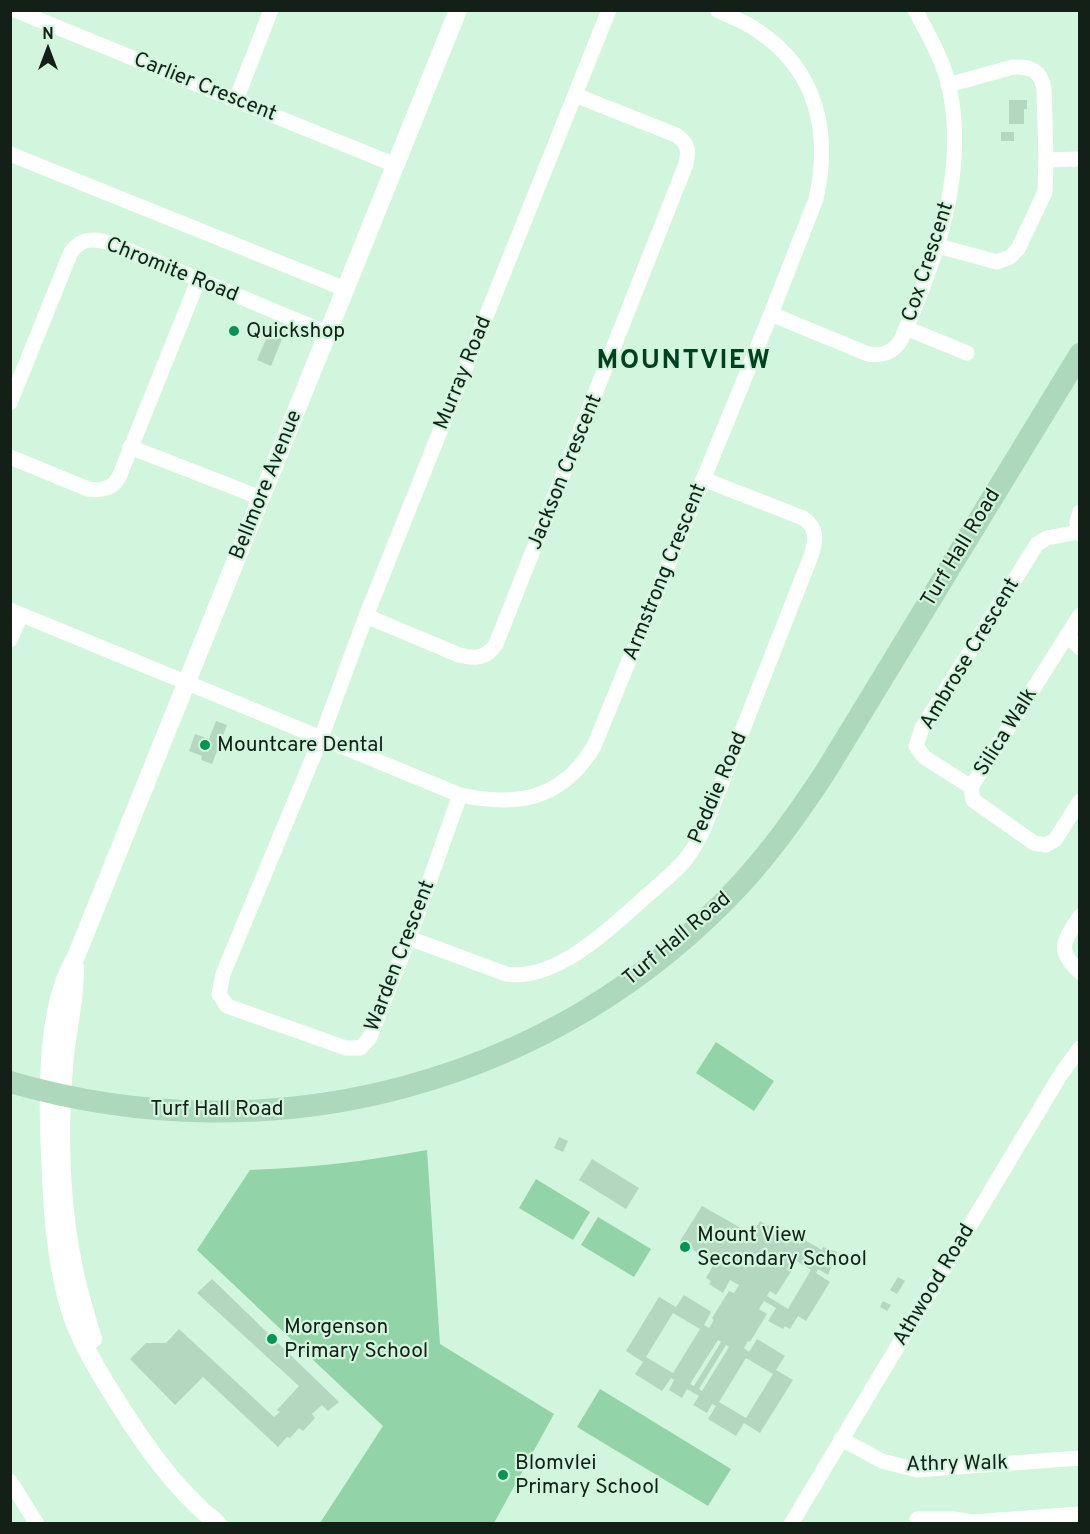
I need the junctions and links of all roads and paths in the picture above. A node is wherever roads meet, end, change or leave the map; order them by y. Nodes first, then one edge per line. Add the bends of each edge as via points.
1 (15, 10) edge
2 (271, 10) edge
3 (458, 10) edge
4 (609, 10) edge
5 (717, 10) edge
6 (915, 10) edge
7 (948, 85) junction
8 (575, 95) junction
9 (236, 100) junction
10 (10, 154) edge
11 (1080, 159) edge
12 (1046, 160) junction
13 (395, 165) junction
14 (938, 246) junction
15 (198, 281) junction
16 (345, 290) junction
17 (771, 314) junction
18 (906, 328) junction
19 (327, 333) junction
20 (967, 353) dead end
21 (1080, 354) edge
22 (10, 403) edge
23 (130, 447) junction
24 (10, 457) edge
25 (703, 479) junction
26 (261, 498) junction
27 (1080, 512) edge
28 (1079, 533) edge
29 (16, 612) edge
30 (1080, 615) edge
31 (366, 616) junction
32 (1067, 635) junction
33 (10, 640) edge
34 (1080, 648) edge
35 (186, 682) junction
36 (321, 738) junction
37 (970, 787) junction
38 (460, 795) junction
39 (1080, 801) edge
40 (1080, 916) edge
41 (409, 938) junction
42 (1080, 972) edge
43 (1080, 1048) edge
44 (10, 1082) edge
45 (55, 1095) junction
46 (842, 1438) junction
47 (1080, 1458) edge
48 (10, 1481) edge
49 (1080, 1514) edge
50 (916, 1519) dead end
51 (973, 1523) edge
52 (37, 1524) edge
53 (218, 1524) edge
54 (791, 1524) edge

1 - 9 street, Carlier Crescent
2 - 9 street
3 - 13 street, Bellmore Avenue
4 - 8 street, Murray Road
5 - 17 street, Armstrong Crescent via 757,30 786,55 805,83 818,113 823,158 816,199
6 - 7 street, Cox Crescent
7 - 12 street via 1013,67 1036,70 1044,89
7 - 14 street, Cox Crescent via 953,124 952,175
8 - 31 street, Murray Road
8 - 31 street, Jackson Crescent via 676,135 686,143 687,164 496,644 486,656 469,658
9 - 13 street, Carlier Crescent
10 - 16 street
11 - 12 street
12 - 14 street via 1042,199 1018,249 1010,257 994,261
13 - 16 street, Bellmore Avenue
14 - 18 street, Cox Crescent
15 - 19 street, Chromite Road
15 - 22 street, Chromite Road via 102,240 80,242 71,252
15 - 23 street
16 - 19 street, Bellmore Avenue
17 - 18 street, Cox Crescent via 868,354 879,355 895,348
17 - 25 street, Armstrong Crescent
18 - 20 street
19 - 26 street, Bellmore Avenue
21 - 45 main road, Turf Hall Road via 793,820 723,903 634,978 574,1017 520,1045 461,1070 382,1093 305,1107 225,1113 148,1110
23 - 24 street via 116,482 97,490
23 - 26 street
25 - 38 street, Armstrong Crescent via 587,759 563,782 537,796 497,801
25 - 41 street, Peddie Road via 803,518 813,526 816,538 693,849 678,868 602,935 540,971 506,974
26 - 35 street, Bellmore Avenue
27 - 28 street
28 - 37 street, Ambrose Crescent via 1047,538 1037,544 922,728 916,746 924,757
29 - 33 street
29 - 35 street, Armstrong Crescent
30 - 32 street, Silica Walk
31 - 36 street, Murray Road
32 - 34 street
32 - 37 street, Silica Walk
35 - 36 street, Armstrong Crescent
35 - 45 street, Bellmore Avenue via 64,980
36 - 38 street, Armstrong Crescent
36 - 41 street, Warden Crescent via 223,974 219,994 231,1007 345,1048 360,1048 369,1039
37 - 39 street, Silica Walk via 973,800 1034,843 1046,845 1055,840
38 - 41 street, Warden Crescent
40 - 42 street via 1066,938 1064,950 1068,962
43 - 46 street, Athwood Road
44 - 45 main road, Turf Hall Road
45 - 53 street, Bellmore Avenue via 52,1217 66,1298 78,1331 135,1431 164,1470
46 - 47 street, Athry Walk via 882,1461 917,1470
46 - 54 street, Athwood Road
48 - 52 street
49 - 51 street
50 - 51 street

